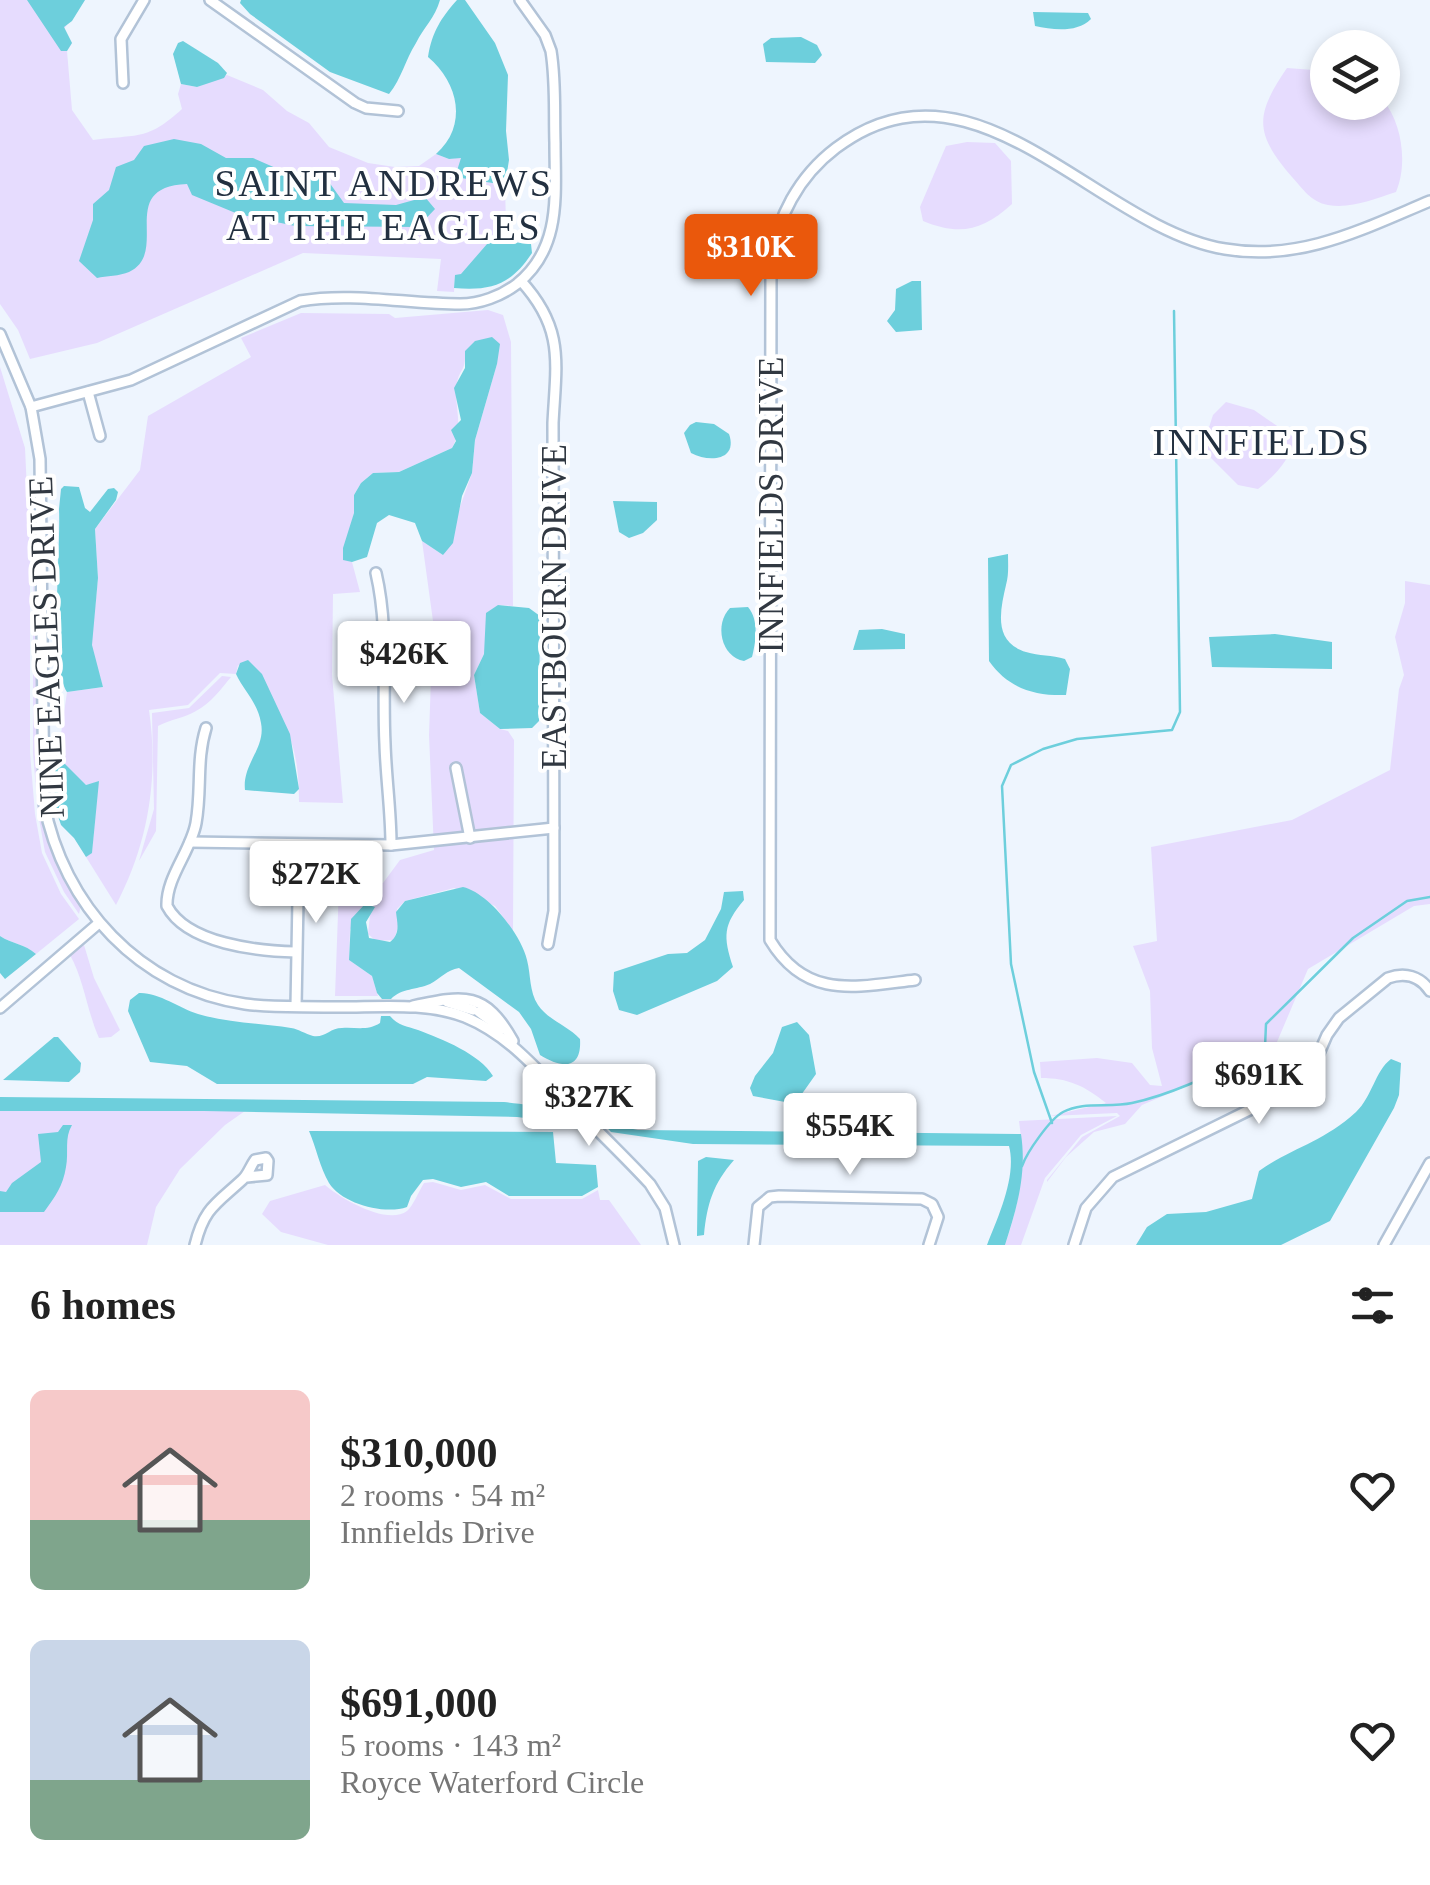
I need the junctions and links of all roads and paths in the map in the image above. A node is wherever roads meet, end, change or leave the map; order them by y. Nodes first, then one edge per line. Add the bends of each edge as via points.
1 (144, 0) edge
2 (210, 0) edge
3 (520, 0) edge
4 (123, 84) dead end
5 (398, 111) dead end
6 (1430, 202) edge
7 (521, 281) junction
8 (0, 334) edge
9 (88, 392) junction
10 (31, 407) junction
11 (100, 436) dead end
12 (376, 572) dead end
13 (206, 728) dead end
14 (456, 768) dead end
15 (554, 828) junction
16 (470, 838) junction
17 (190, 842) junction
18 (299, 844) junction
19 (391, 845) junction
20 (99, 923) junction
21 (548, 944) dead end
22 (296, 952) junction
23 (915, 980) dead end
24 (1430, 991) edge
25 (440, 1001) junction
26 (296, 1006) junction
27 (406, 1007) junction
28 (0, 1008) edge
29 (519, 1050) junction
30 (1430, 1162) edge
31 (247, 1177) dead end
32 (194, 1245) edge
33 (674, 1245) edge
34 (754, 1245) edge
35 (930, 1245) edge
36 (1074, 1245) edge
37 (1384, 1245) edge

1 - 4 street via 121,39
2 - 5 street via 354,103
3 - 7 street via 552,51 556,202 550,238
6 - 23 street, INNFIELDS DRIVE via 1310,248 1220,249 1153,222 1006,135 929,116 865,130 801,183 779,226 771,264 770,940 794,970 815,983
7 - 9 street via 463,304 300,300 130,380
7 - 15 street, EASTBOURN DRIVE via 550,322 556,368
8 - 10 street, NINE EAGLES DRIVE
9 - 10 street
9 - 11 street
10 - 20 street, NINE EAGLES DRIVE via 41,483 44,803 64,867
12 - 19 street via 384,604
13 - 17 street
14 - 16 street
15 - 16 street
15 - 21 street, EASTBOURN DRIVE
16 - 19 street
17 - 18 street
17 - 22 street via 169,888 172,915 220,941
18 - 19 street
18 - 22 street
20 - 26 street, NINE EAGLES DRIVE via 142,963 190,989 243,1004
20 - 28 street
22 - 26 street
24 - 36 street via 1414,977 1388,978 1340,1018 1310,1074 1292,1090 1114,1177 1086,1208
25 - 27 street, NINE EAGLES DRIVE
25 - 29 street, NINE EAGLES DRIVE via 476,1011
25 - 29 street, NINE EAGLES DRIVE via 460,998 491,1009
26 - 27 street, NINE EAGLES DRIVE
27 - 29 street, NINE EAGLES DRIVE via 460,1015 497,1031
29 - 33 street, NINE EAGLES DRIVE via 650,1184 666,1208
30 - 37 street
31 - 32 street via 202,1217
34 - 35 street via 762,1202 797,1196 922,1198 938,1217

